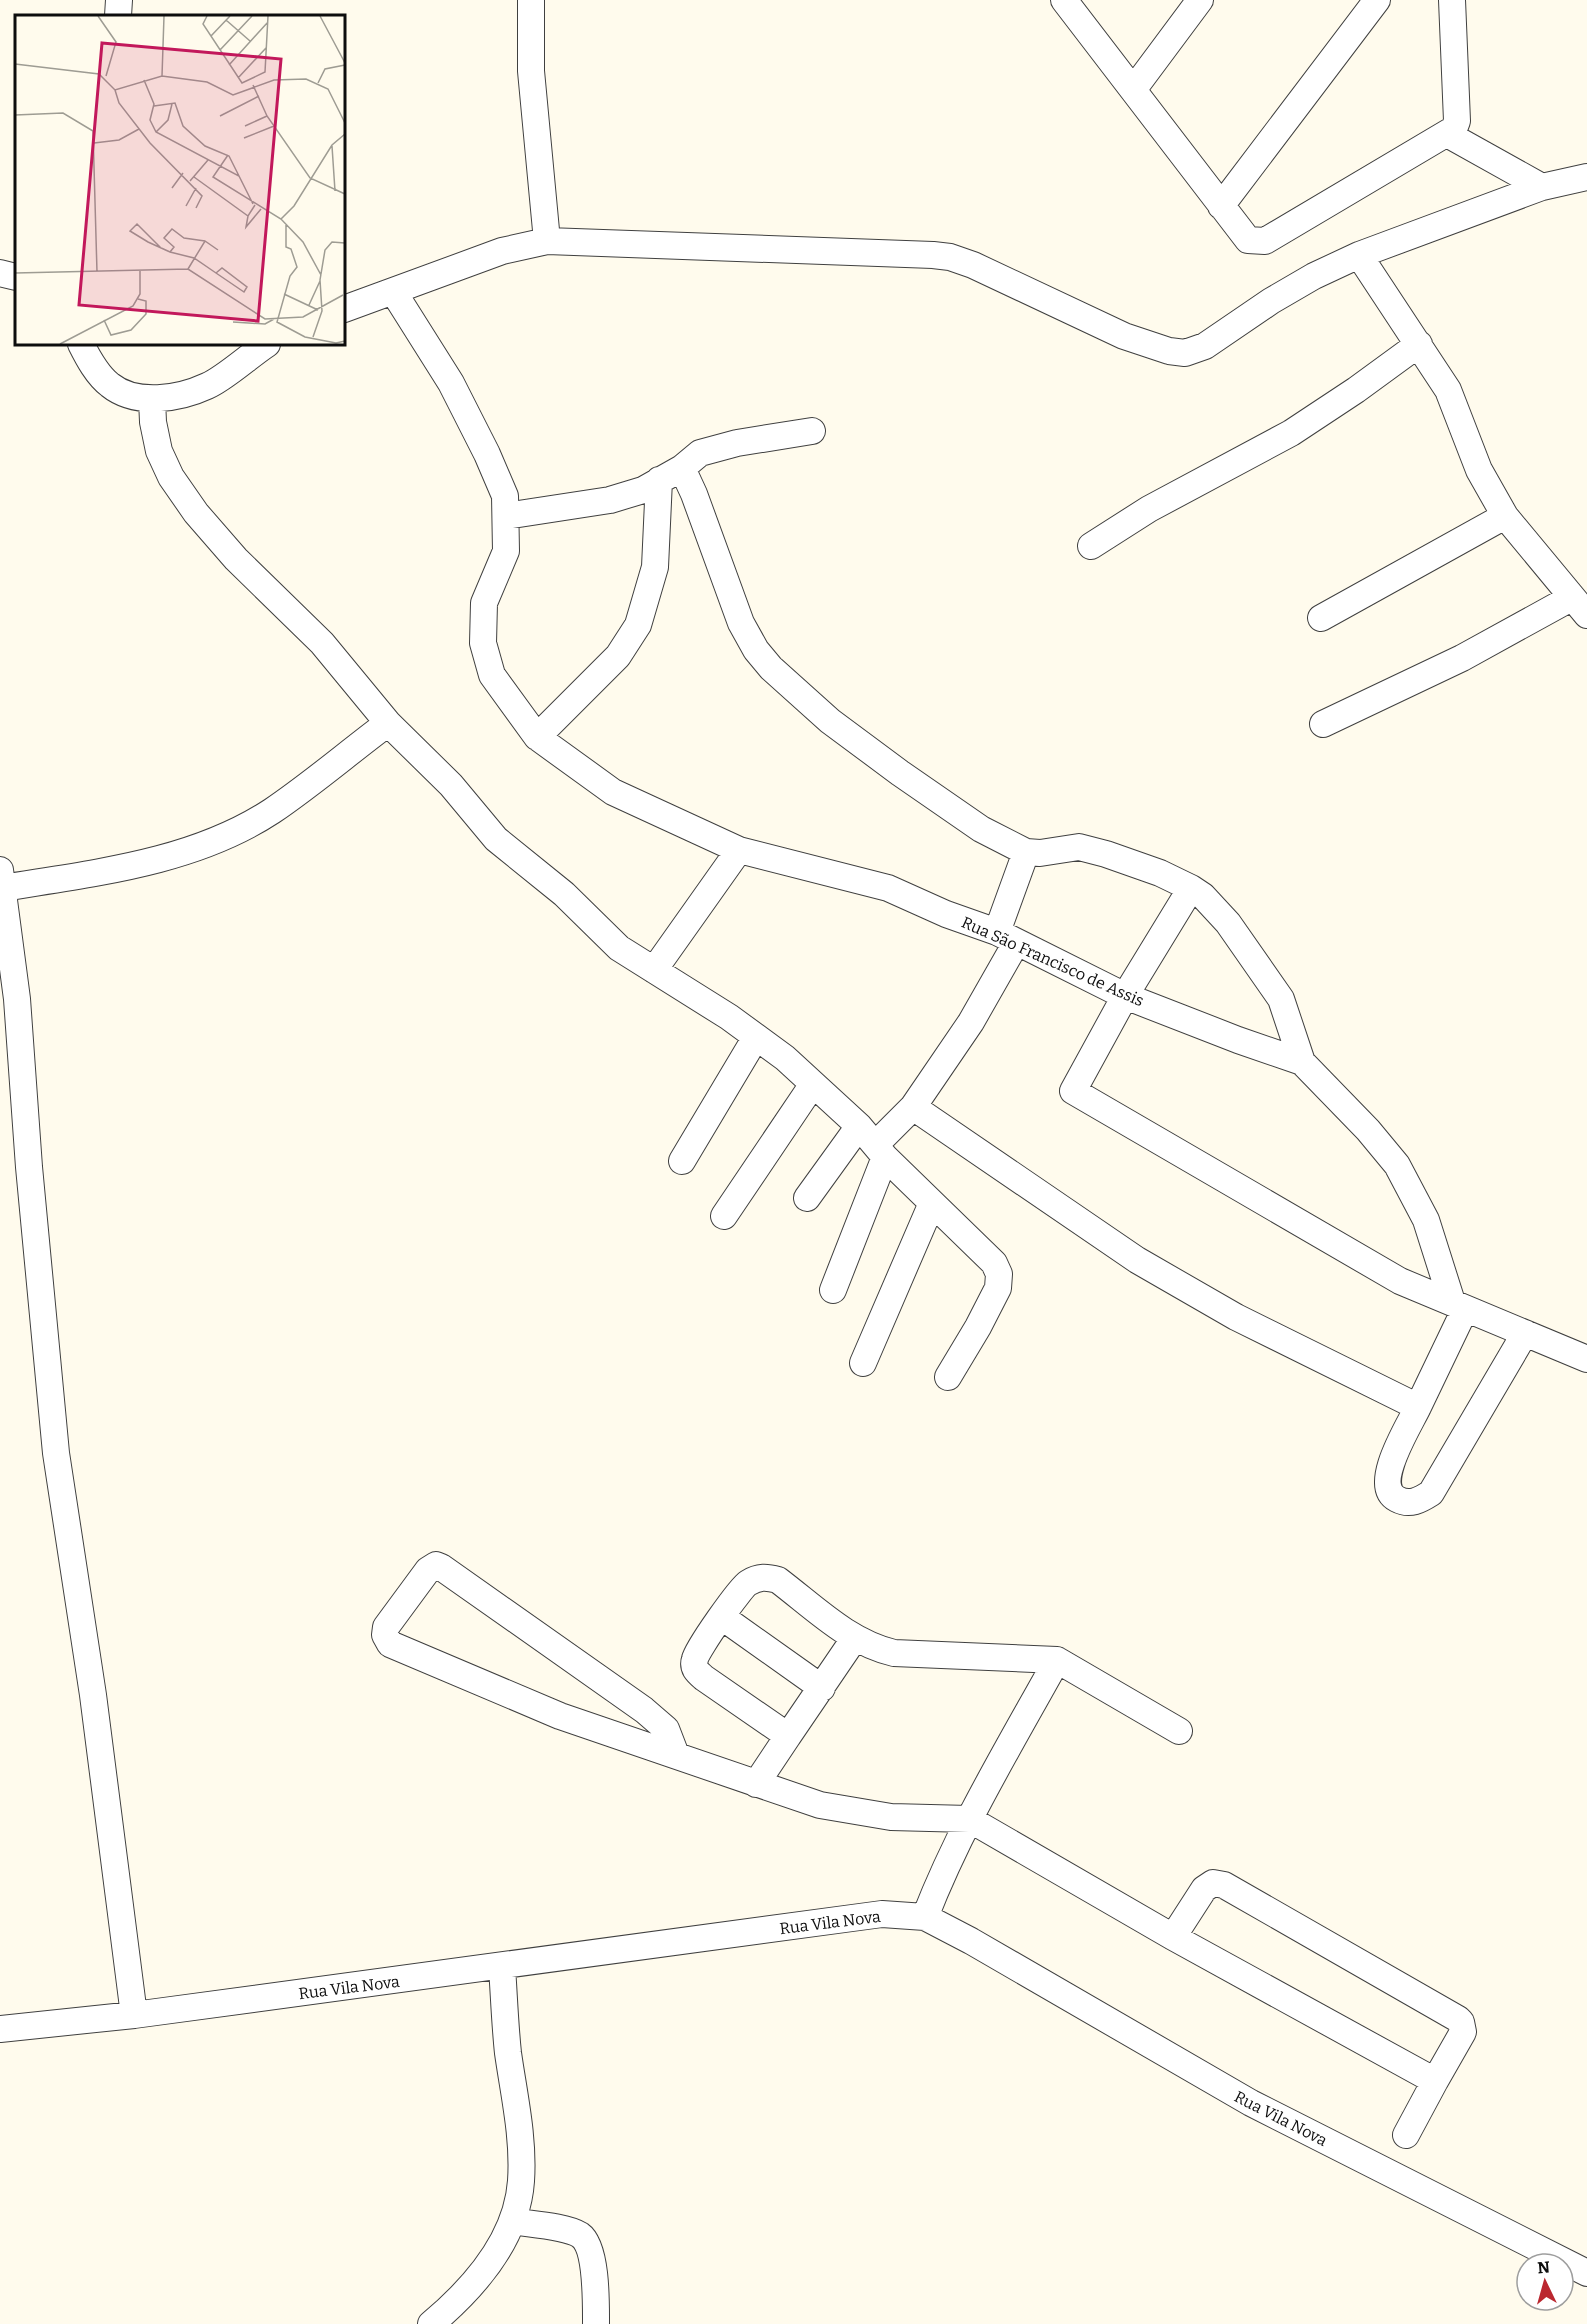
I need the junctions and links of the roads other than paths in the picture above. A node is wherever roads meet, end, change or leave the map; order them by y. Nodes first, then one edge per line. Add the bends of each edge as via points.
1 (119, 0) edge
2 (531, 0) edge
3 (1064, 0) edge
4 (1200, 0) edge
5 (1377, 0) edge
6 (1452, 0) edge
7 (118, 15) edge
8 (1133, 90) junction
9 (1447, 134) junction
10 (1587, 177) edge
11 (1542, 187) junction
12 (1221, 206) junction
13 (547, 241) junction
14 (1359, 255) junction
15 (0, 273) edge
16 (15, 277) edge
17 (393, 291) junction
18 (345, 309) edge
19 (1419, 344) junction
20 (82, 345) edge
21 (266, 345) edge
22 (152, 399) junction
23 (812, 431) dead end
24 (682, 468) junction
25 (659, 480) junction
26 (506, 516) junction
27 (1505, 516) junction
28 (1091, 546) dead end
29 (1579, 606) edge
30 (1321, 618) dead end
31 (388, 723) junction
32 (1323, 724) dead end
33 (537, 737) junction
34 (740, 850) junction
35 (1026, 852) junction
36 (1, 879) edge
37 (1191, 888) junction
38 (1006, 938) junction
39 (654, 970) junction
40 (1125, 996) junction
41 (756, 1036) junction
42 (1302, 1062) junction
43 (813, 1084) junction
44 (913, 1107) junction
45 (873, 1143) junction
46 (681, 1161) dead end
47 (807, 1198) dead end
48 (932, 1203) junction
49 (724, 1216) dead end
50 (833, 1290) dead end
51 (1458, 1305) junction
52 (1525, 1333) junction
53 (1587, 1359) edge
54 (863, 1363) dead end
55 (948, 1377) dead end
56 (1418, 1407) junction
57 (722, 1617) junction
58 (854, 1639) junction
59 (1057, 1660) junction
60 (822, 1688) junction
61 (1179, 1731) dead end
62 (788, 1736) junction
63 (676, 1755) junction
64 (756, 1784) junction
65 (969, 1819) junction
66 (925, 1917) junction
67 (1173, 1937) junction
68 (502, 1967) junction
69 (134, 2015) junction
70 (0, 2029) edge
71 (1436, 2081) junction
72 (1406, 2134) dead end
73 (512, 2222) junction
74 (1587, 2273) edge
75 (431, 2324) edge
76 (596, 2324) edge

1 - 7 street
2 - 13 street via 531,81
3 - 8 street
4 - 8 street
5 - 12 street
6 - 9 street via 1457,121
8 - 12 street
9 - 11 street
9 - 12 street via 1265,241 1248,240
10 - 11 street
11 - 14 street
13 - 14 street via 950,257 1124,336 1185,353 1205,346 1314,276
13 - 17 street via 502,251
14 - 19 street
15 - 16 street
17 - 18 street
17 - 26 street, Rua São Francisco de Assis via 451,383 488,454 505,496
19 - 27 street via 1448,390 1479,470
19 - 28 street via 1291,433 1149,509
20 - 22 street via 108,385
21 - 22 street via 209,386
22 - 31 street via 159,451 171,477 196,513 236,559 322,643
23 - 24 street via 737,442 700,453
24 - 25 street
24 - 35 street via 741,623 771,668 830,721 900,773 981,829
25 - 26 street via 643,490 610,500
25 - 33 street via 655,567 638,625 618,656
26 - 33 street, Rua São Francisco de Assis via 506,551 484,603 483,643 492,675
27 - 29 street
27 - 30 street
29 - 32 street
31 - 36 street via 271,811 222,837 144,863
31 - 39 street via 451,785 496,839 564,894 619,948
33 - 34 street, Rua São Francisco de Assis via 613,792
34 - 38 street, Rua São Francisco de Assis via 888,888
34 - 39 street
35 - 37 street via 1079,847 1160,873
35 - 38 street
36 - 69 street via 17,999 56,1453 93,1695
37 - 40 street
37 - 42 street via 1228,923 1281,999
38 - 40 street, Rua São Francisco de Assis
38 - 44 street via 970,1022
39 - 41 street
40 - 42 street, Rua São Francisco de Assis
40 - 51 street via 1073,1091 1400,1281
41 - 43 street
41 - 46 street
42 - 51 street, Rua São Francisco de Assis via 1397,1165 1426,1220
43 - 45 street
43 - 49 street
44 - 45 street
44 - 56 street via 1137,1260 1236,1317
45 - 47 street
45 - 48 street
45 - 50 street
48 - 54 street
48 - 55 street via 993,1263 1000,1280 978,1328
51 - 52 street
51 - 56 street
52 - 53 street
52 - 56 street via 1431,1493 1410,1503 1390,1494 1387,1472
57 - 58 street via 745,1585 765,1576 778,1580
57 - 60 street
57 - 62 street via 695,1657 696,1671
58 - 59 street via 894,1653
58 - 60 street
59 - 61 street
59 - 65 street
60 - 62 street
62 - 64 street
63 - 63 street via 666,1729 644,1710 441,1567 436,1565 428,1570 386,1627 390,1644 560,1716
63 - 64 street
64 - 65 street via 820,1805 881,1815
65 - 66 street
65 - 67 street
66 - 68 street, Rua Vila Nova via 882,1914 820,1921
66 - 74 street, Rua Vila Nova via 1251,2103
67 - 71 street
67 - 71 street via 1204,1889 1213,1883 1224,1886 1458,2019 1463,2031
68 - 69 street, Rua Vila Nova
68 - 73 street via 520,2138 521,2181
69 - 70 street, Rua Vila Nova
71 - 72 street
73 - 75 street via 484,2271
73 - 76 street via 568,2230 583,2238 596,2289

